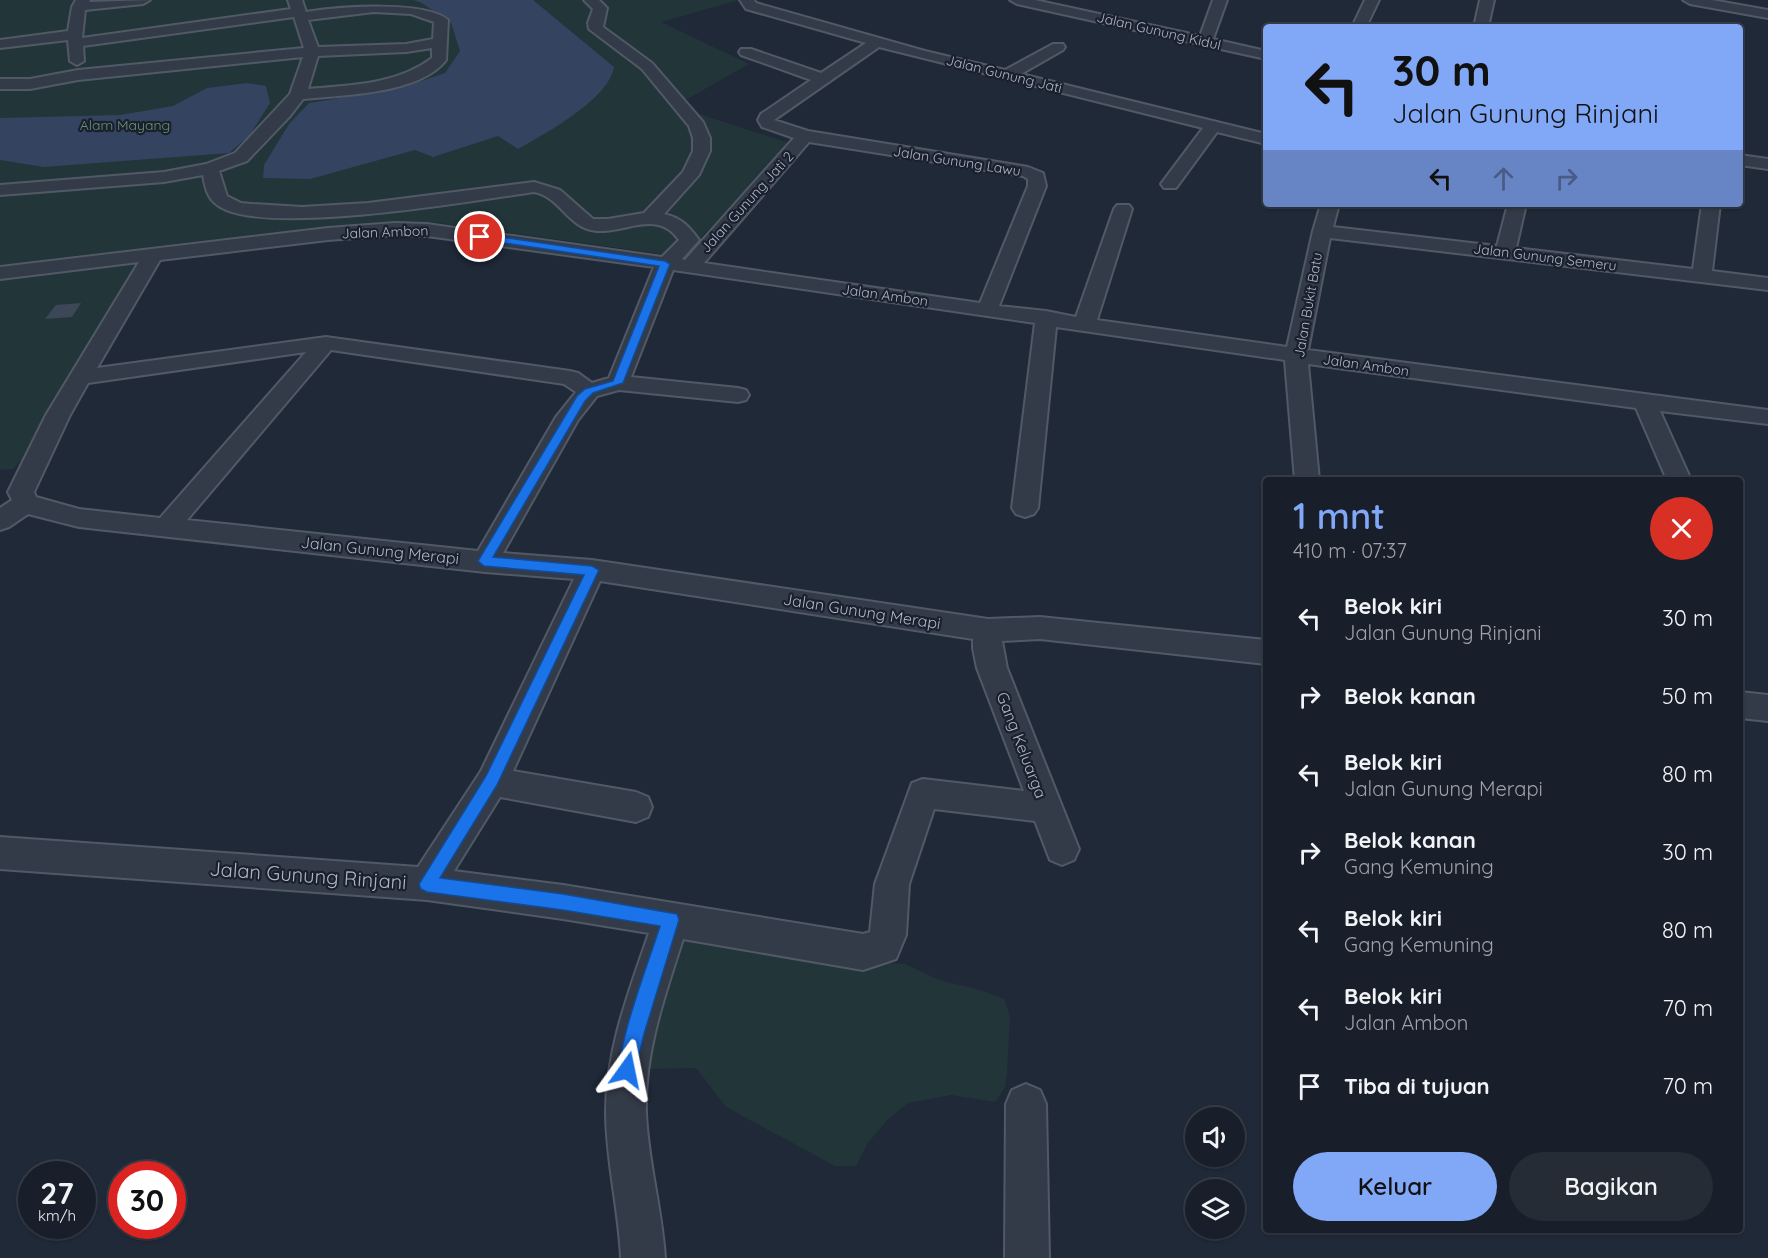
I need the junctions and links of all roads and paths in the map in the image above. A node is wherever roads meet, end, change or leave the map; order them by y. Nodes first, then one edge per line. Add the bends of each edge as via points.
1 (142, 0) edge
2 (591, 0) edge
3 (747, 0) edge
4 (1017, 0) edge
5 (1220, 0) edge
6 (1372, 0) edge
7 (1487, 0) edge
8 (1690, 0) edge
9 (81, 4) edge
10 (298, 10) edge
11 (1768, 14) edge
12 (1360, 24) edge
13 (1482, 24) edge
14 (75, 39) junction
15 (440, 42) junction
16 (877, 42) junction
17 (1205, 42) junction
18 (0, 44) edge
19 (1058, 48) dead end
20 (312, 52) junction
21 (746, 52) dead end
22 (1263, 54) edge
23 (78, 75) junction
24 (1008, 75) junction
25 (822, 79) junction
26 (0, 84) edge
27 (298, 95) junction
28 (1214, 126) junction
29 (805, 136) junction
30 (1263, 138) edge
31 (1743, 160) edge
32 (1768, 164) edge
33 (210, 169) junction
34 (1170, 184) dead end
35 (0, 190) edge
36 (1329, 207) edge
37 (1516, 207) edge
38 (1711, 207) edge
39 (1123, 209) dead end
40 (651, 216) junction
41 (1322, 231) junction
42 (1505, 253) junction
43 (153, 255) junction
44 (665, 264) junction
45 (689, 267) junction
46 (0, 273) edge
47 (1702, 275) junction
48 (1768, 284) edge
49 (987, 310) junction
50 (1046, 317) junction
51 (1085, 323) junction
52 (326, 343) junction
53 (1296, 356) junction
54 (80, 377) junction
55 (618, 383) junction
56 (589, 391) junction
57 (738, 395) dead end
58 (1646, 403) junction
59 (1768, 417) edge
60 (1307, 477) edge
61 (1678, 477) edge
62 (26, 503) junction
63 (1025, 508) dead end
64 (0, 521) edge
65 (167, 527) junction
66 (484, 561) junction
67 (592, 570) junction
68 (988, 630) junction
69 (1263, 652) edge
70 (1743, 705) edge
71 (1768, 708) edge
72 (492, 781) junction
73 (636, 807) dead end
74 (1047, 808) junction
75 (1062, 849) dead end
76 (0, 853) edge
77 (427, 884) junction
78 (671, 920) junction
79 (863, 952) joint
80 (1026, 1104) dead end
81 (644, 1258) edge
82 (1028, 1258) edge

1 - 9 street
2 - 40 street via 600,8 596,29 647,66 698,124 703,136 700,162
3 - 16 street, Jalan Gunung Jati via 751,6
4 - 17 street, Jalan Gunung Kidul
5 - 17 street
6 - 12 street
7 - 13 street
8 - 11 street
9 - 14 street
10 - 14 street
10 - 15 street via 371,4 418,6 441,20
10 - 20 street
14 - 18 street
14 - 23 street
15 - 20 street via 406,48
15 - 27 street via 439,60 407,79
16 - 24 street, Jalan Gunung Jati
16 - 25 street, Jalan Gunung Jati 2
17 - 22 street, Jalan Gunung Kidul
19 - 24 street
20 - 23 street
20 - 27 street
21 - 25 street
23 - 26 street via 30,84
24 - 28 street, Jalan Gunung Jati
25 - 29 street, Jalan Gunung Jati 2 via 765,120
27 - 33 street via 241,157
28 - 30 street, Jalan Gunung Jati
28 - 34 street
29 - 45 street, Jalan Gunung Jati 2
29 - 49 street, Jalan Gunung Lawu via 1033,174 1038,186
31 - 32 street
33 - 35 street via 164,177
33 - 40 street via 218,197 245,210 315,213 534,187 561,197 574,214 591,224
36 - 41 street, Jalan Bukit Batu
37 - 42 street
38 - 47 street
39 - 51 street
40 - 44 street via 665,218 689,240
41 - 42 street, Jalan Gunung Semeru
41 - 53 street, Jalan Bukit Batu
42 - 47 street, Jalan Gunung Semeru
43 - 44 street, Jalan Ambon via 328,234 414,229
43 - 46 street, Jalan Ambon
43 - 54 street
44 - 45 street, Jalan Ambon
44 - 55 street
45 - 49 street, Jalan Ambon
47 - 48 street, Jalan Gunung Semeru
49 - 50 street, Jalan Ambon
50 - 51 street, Jalan Ambon
50 - 63 street
51 - 53 street, Jalan Ambon
52 - 54 street
52 - 56 street via 570,378
52 - 65 street
53 - 58 street, Jalan Ambon
53 - 60 street, Jalan Bukit Batu
54 - 62 street via 57,415 21,492
55 - 56 street
55 - 57 street
56 - 66 street via 568,417
58 - 59 street, Jalan Ambon
58 - 61 street
62 - 64 street
62 - 65 street, Jalan Gunung Merapi via 78,518
65 - 66 street, Jalan Gunung Merapi
66 - 67 street, Jalan Gunung Merapi
67 - 68 street, Jalan Gunung Merapi
67 - 72 street
68 - 69 street, Jalan Gunung Merapi via 1040,628
68 - 74 street, Gang Keluarga via 992,668
70 - 71 street
72 - 73 street
72 - 77 street
74 - 75 street
74 - 79 street, Gang Keluarga via 923,793 892,884 888,935 883,946
76 - 77 street, Jalan Gunung Rinjani
77 - 78 street, Jalan Gunung Rinjani
78 - 79 street, Jalan Gunung Rinjani
78 - 81 street via 627,1070 626,1112
80 - 82 street

